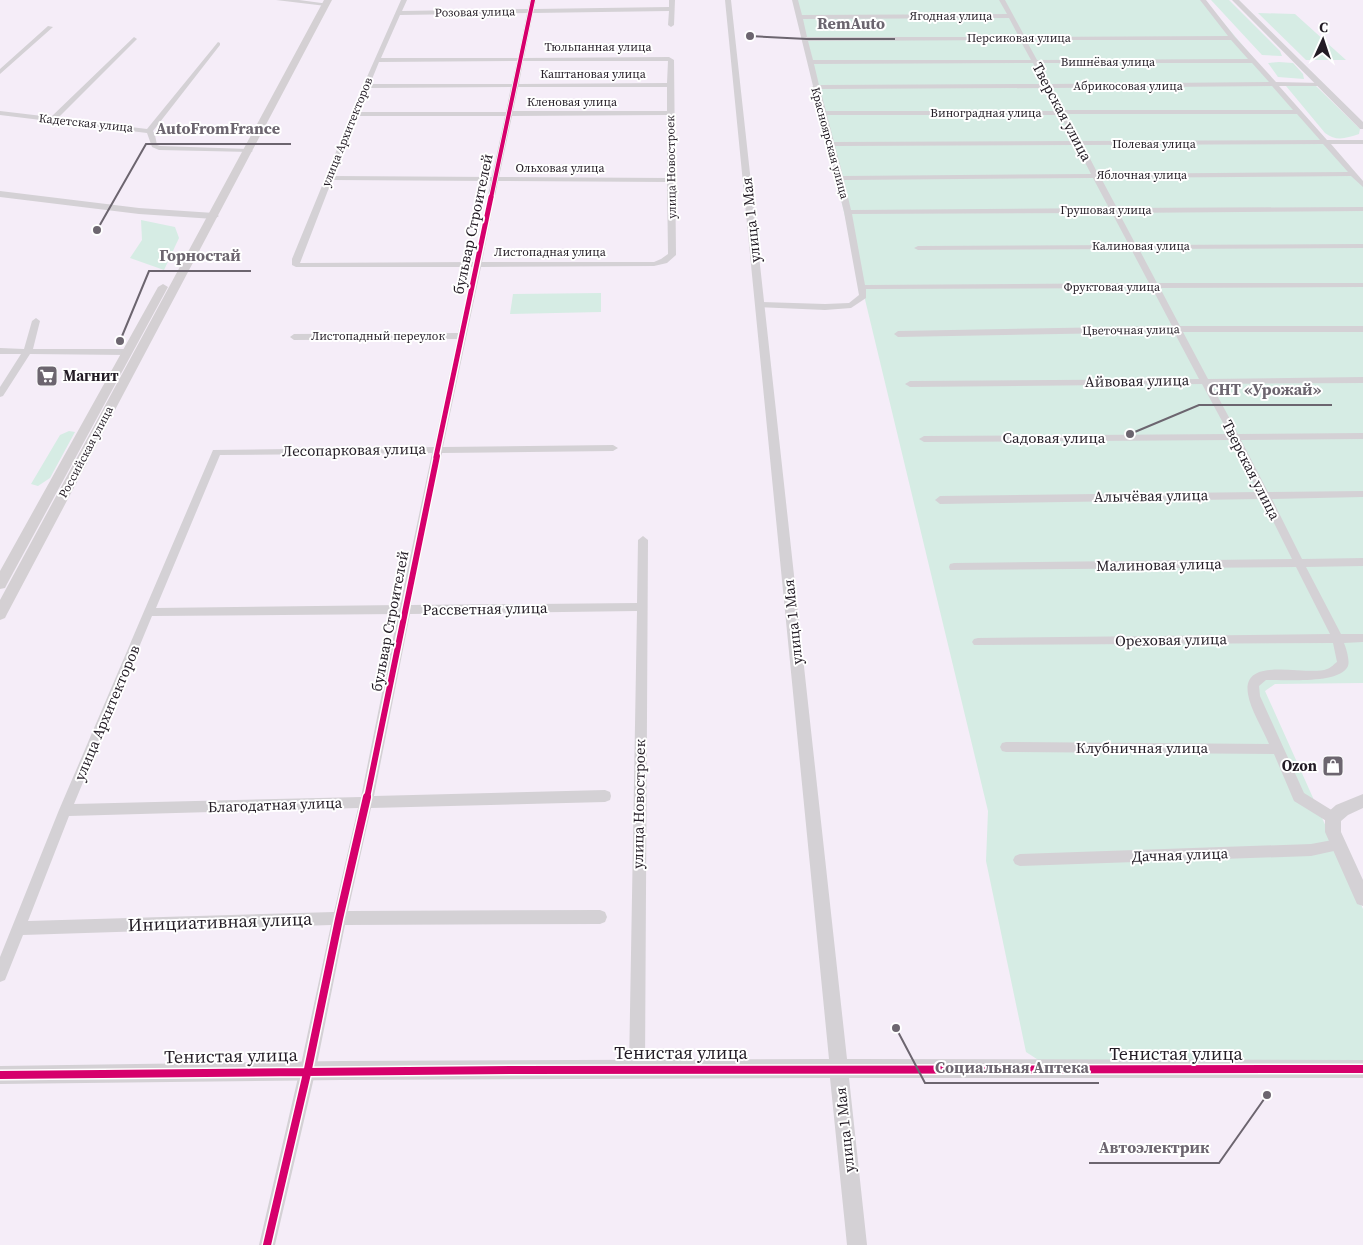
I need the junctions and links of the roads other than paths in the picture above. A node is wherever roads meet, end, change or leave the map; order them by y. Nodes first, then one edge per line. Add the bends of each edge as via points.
1 (279, 0) edge
2 (404, 0) edge
3 (533, 0) edge
4 (672, 0) edge
5 (728, 0) edge
6 (795, 0) edge
7 (1002, 0) edge
8 (1203, 0) edge
9 (1235, 0) edge
10 (325, 2) edge
11 (671, 9) junction
12 (531, 11) junction
13 (399, 13) junction
14 (800, 16) junction
15 (1011, 16) junction
16 (671, 25) dead end
17 (50, 27) dead end
18 (1023, 38) junction
19 (1233, 38) junction
20 (134, 39) dead end
21 (806, 39) junction
22 (218, 44) dead end
23 (522, 58) junction
24 (669, 58) joint
25 (377, 60) junction
26 (1255, 61) junction
27 (810, 62) junction
28 (1035, 62) junction
29 (0, 72) edge
30 (1320, 84) junction
31 (516, 85) junction
32 (670, 85) junction
33 (1275, 85) junction
34 (366, 86) junction
35 (1048, 86) junction
36 (816, 87) junction
37 (1299, 112) junction
38 (0, 113) edge
39 (670, 113) junction
40 (823, 113) junction
41 (1062, 113) junction
42 (354, 114) junction
43 (509, 114) junction
44 (53, 119) junction
45 (1363, 127) edge
46 (149, 131) junction
47 (1363, 142) edge
48 (1326, 143) junction
49 (831, 144) junction
50 (1079, 144) junction
51 (246, 151) junction
52 (1354, 174) junction
53 (1096, 176) junction
54 (328, 178) junction
55 (496, 178) junction
56 (840, 178) junction
57 (671, 180) junction
58 (1363, 185) edge
59 (0, 194) edge
60 (0, 199) edge
61 (1114, 209) junction
62 (1363, 209) edge
63 (848, 212) junction
64 (207, 219) junction
65 (1133, 246) junction
66 (1363, 246) edge
67 (918, 248) dead end
68 (479, 263) junction
69 (654, 264) joint
70 (296, 265) joint
71 (1363, 285) edge
72 (1155, 286) junction
73 (862, 287) junction
74 (761, 306) junction
75 (36, 321) dead end
76 (1176, 329) junction
77 (1363, 329) edge
78 (898, 334) dead end
79 (462, 336) junction
80 (294, 337) dead end
81 (28, 350) junction
82 (0, 351) edge
83 (134, 352) junction
84 (1204, 380) junction
85 (1363, 380) edge
86 (910, 384) dead end
87 (0, 394) edge
88 (1363, 436) edge
89 (1235, 437) junction
90 (924, 439) dead end
91 (439, 448) junction
92 (613, 448) dead end
93 (216, 452) joint
94 (1264, 494) junction
95 (1363, 494) edge
96 (940, 500) dead end
97 (643, 540) dead end
98 (1363, 562) edge
99 (1299, 563) junction
100 (954, 567) dead end
101 (0, 584) edge
102 (641, 607) junction
103 (406, 610) junction
104 (149, 612) junction
105 (0, 614) edge
106 (1363, 638) edge
107 (1338, 639) junction
108 (978, 642) dead end
109 (1006, 747) dead end
110 (1277, 749) junction
111 (604, 796) dead end
112 (1363, 801) edge
113 (366, 802) junction
114 (65, 810) junction
115 (1338, 814) junction
116 (1338, 845) junction
117 (1020, 860) dead end
118 (1363, 898) edge
119 (600, 918) dead end
120 (339, 919) junction
121 (19, 928) junction
122 (0, 975) edge
123 (637, 1068) junction
124 (839, 1068) junction
125 (308, 1069) junction
126 (1363, 1069) edge
127 (0, 1074) edge
128 (267, 1245) edge
129 (857, 1245) edge

1 - 10 street
2 - 13 street, улица Архитекторов
3 - 12 street, бульвар Строителей
4 - 11 street
5 - 74 street, улица 1 Мая
6 - 14 street, Красноярская улица
7 - 15 street, Тверская улица
8 - 19 street
9 - 30 street
10 - 51 main road, Российская улица
11 - 12 street, Розовая улица
11 - 16 street
12 - 13 street, Розовая улица
12 - 23 street, бульвар Строителей
13 - 25 street, улица Архитекторов
14 - 15 street, Ягодная улица
14 - 21 street, Красноярская улица
15 - 18 street, Тверская улица
17 - 29 street
18 - 19 street, Персиковая улица
18 - 21 street, Персиковая улица
18 - 28 street, Тверская улица
19 - 26 street
20 - 44 street
21 - 27 street, Красноярская улица
22 - 46 street
23 - 24 street, Тюльпанная улица
23 - 25 street, Тюльпанная улица
23 - 31 street, бульвар Строителей
24 - 32 street, улица Новостроек via 672,60
25 - 34 street, улица Архитекторов
26 - 28 street, Вишнёвая улица
26 - 33 street
27 - 28 street, Вишнёвая улица
27 - 36 street, Красноярская улица
28 - 35 street, Тверская улица
30 - 33 street, Абрикосовая улица
30 - 45 street
31 - 32 street, Каштановая улица
31 - 34 street, Каштановая улица
31 - 43 street, бульвар Строителей
32 - 39 street, улица Новостроек
33 - 35 street, Абрикосовая улица
33 - 37 street
34 - 42 street, улица Архитекторов
35 - 36 street, Абрикосовая улица
35 - 41 street, Тверская улица
36 - 40 street, Красноярская улица
37 - 41 street, Виноградная улица
37 - 48 street
38 - 44 street, Кадетская улица
39 - 43 street, Кленовая улица
39 - 57 street, улица Новостроек
40 - 41 street, Виноградная улица
40 - 49 street, Красноярская улица
41 - 50 street, Тверская улица
42 - 43 street, Кленовая улица
42 - 54 street, улица Архитекторов
43 - 55 street, бульвар Строителей
44 - 46 street, Кадетская улица
46 - 51 street, Кадетская улица via 154,146 159,148
47 - 48 street, Полевая улица
48 - 50 street, Полевая улица
48 - 52 street
49 - 50 street, Полевая улица
49 - 56 street, Красноярская улица
50 - 53 street, Тверская улица
51 - 64 main road, Российская улица
52 - 53 street, Яблочная улица
52 - 58 street
53 - 56 street, Яблочная улица
53 - 61 street, Тверская улица
54 - 55 street, Ольховая улица
54 - 70 street, улица Архитекторов
55 - 57 street, Ольховая улица
55 - 68 street, бульвар Строителей
56 - 63 street, Красноярская улица
57 - 69 street, улица Новостроек via 672,255
59 - 64 street
60 - 64 street
61 - 62 street, Грушовая улица
61 - 63 street, Грушовая улица
61 - 65 street, Тверская улица
63 - 73 street, Красноярская улица
64 - 83 main road, Российская улица
65 - 66 street, Калиновая улица
65 - 67 street, Калиновая улица
65 - 72 street, Тверская улица
68 - 69 street, Листопадная улица
68 - 70 street, Листопадная улица
68 - 79 street, бульвар Строителей
71 - 72 street, Фруктовая улица
72 - 73 street, Фруктовая улица
72 - 76 street, Тверская улица
73 - 74 street via 863,296 851,305
74 - 124 street, улица 1 Мая
75 - 81 street
76 - 77 street, Цветочная улица
76 - 78 street, Цветочная улица
76 - 84 street, Тверская улица
79 - 80 street, Листопадный переулок
79 - 91 street, бульвар Строителей
81 - 82 street
81 - 83 street
81 - 87 street
83 - 101 main road, Российская улица
83 - 105 main road, Российская улица
84 - 85 street, Айвовая улица
84 - 86 street, Айвовая улица
84 - 89 street, Тверская улица
88 - 89 street, Садовая улица
89 - 90 street, Садовая улица
89 - 94 street, Тверская улица
91 - 92 street, Лесопарковая улица
91 - 93 street, Лесопарковая улица
91 - 103 street, бульвар Строителей
93 - 104 street, улица Архитекторов
94 - 95 street, Алычёвая улица
94 - 96 street, Алычёвая улица
94 - 99 street, Тверская улица
97 - 102 street, улица Новостроек
98 - 99 street, Малиновая улица
99 - 100 street, Малиновая улица
99 - 107 street, Тверская улица
102 - 103 street, Рассветная улица
102 - 123 street, улица Новостроек
103 - 104 street, Рассветная улица
103 - 113 street, бульвар Строителей
104 - 114 street, улица Архитекторов
106 - 107 street, Ореховая улица
107 - 108 street, Ореховая улица
107 - 110 street, Тверская улица via 1342,664 1329,674 1263,675 1253,684 1254,696
109 - 110 street, Клубничная улица
110 - 115 street via 1299,797
111 - 113 street, Благодатная улица
112 - 115 street
113 - 114 street, Благодатная улица
113 - 120 street, бульвар Строителей
114 - 121 street, улица Архитекторов
115 - 116 street via 1334,832
116 - 117 street, Дачная улица via 1311,850
116 - 118 street
119 - 120 street, Инициативная улица
120 - 121 street, Инициативная улица
120 - 125 street, бульвар Строителей
121 - 122 street, улица Архитекторов
123 - 124 street, Тенистая улица
123 - 125 street, Тенистая улица
124 - 126 street, Тенистая улица
124 - 129 street, улица 1 Мая
125 - 127 street, Тенистая улица
125 - 128 street, бульвар Строителей

